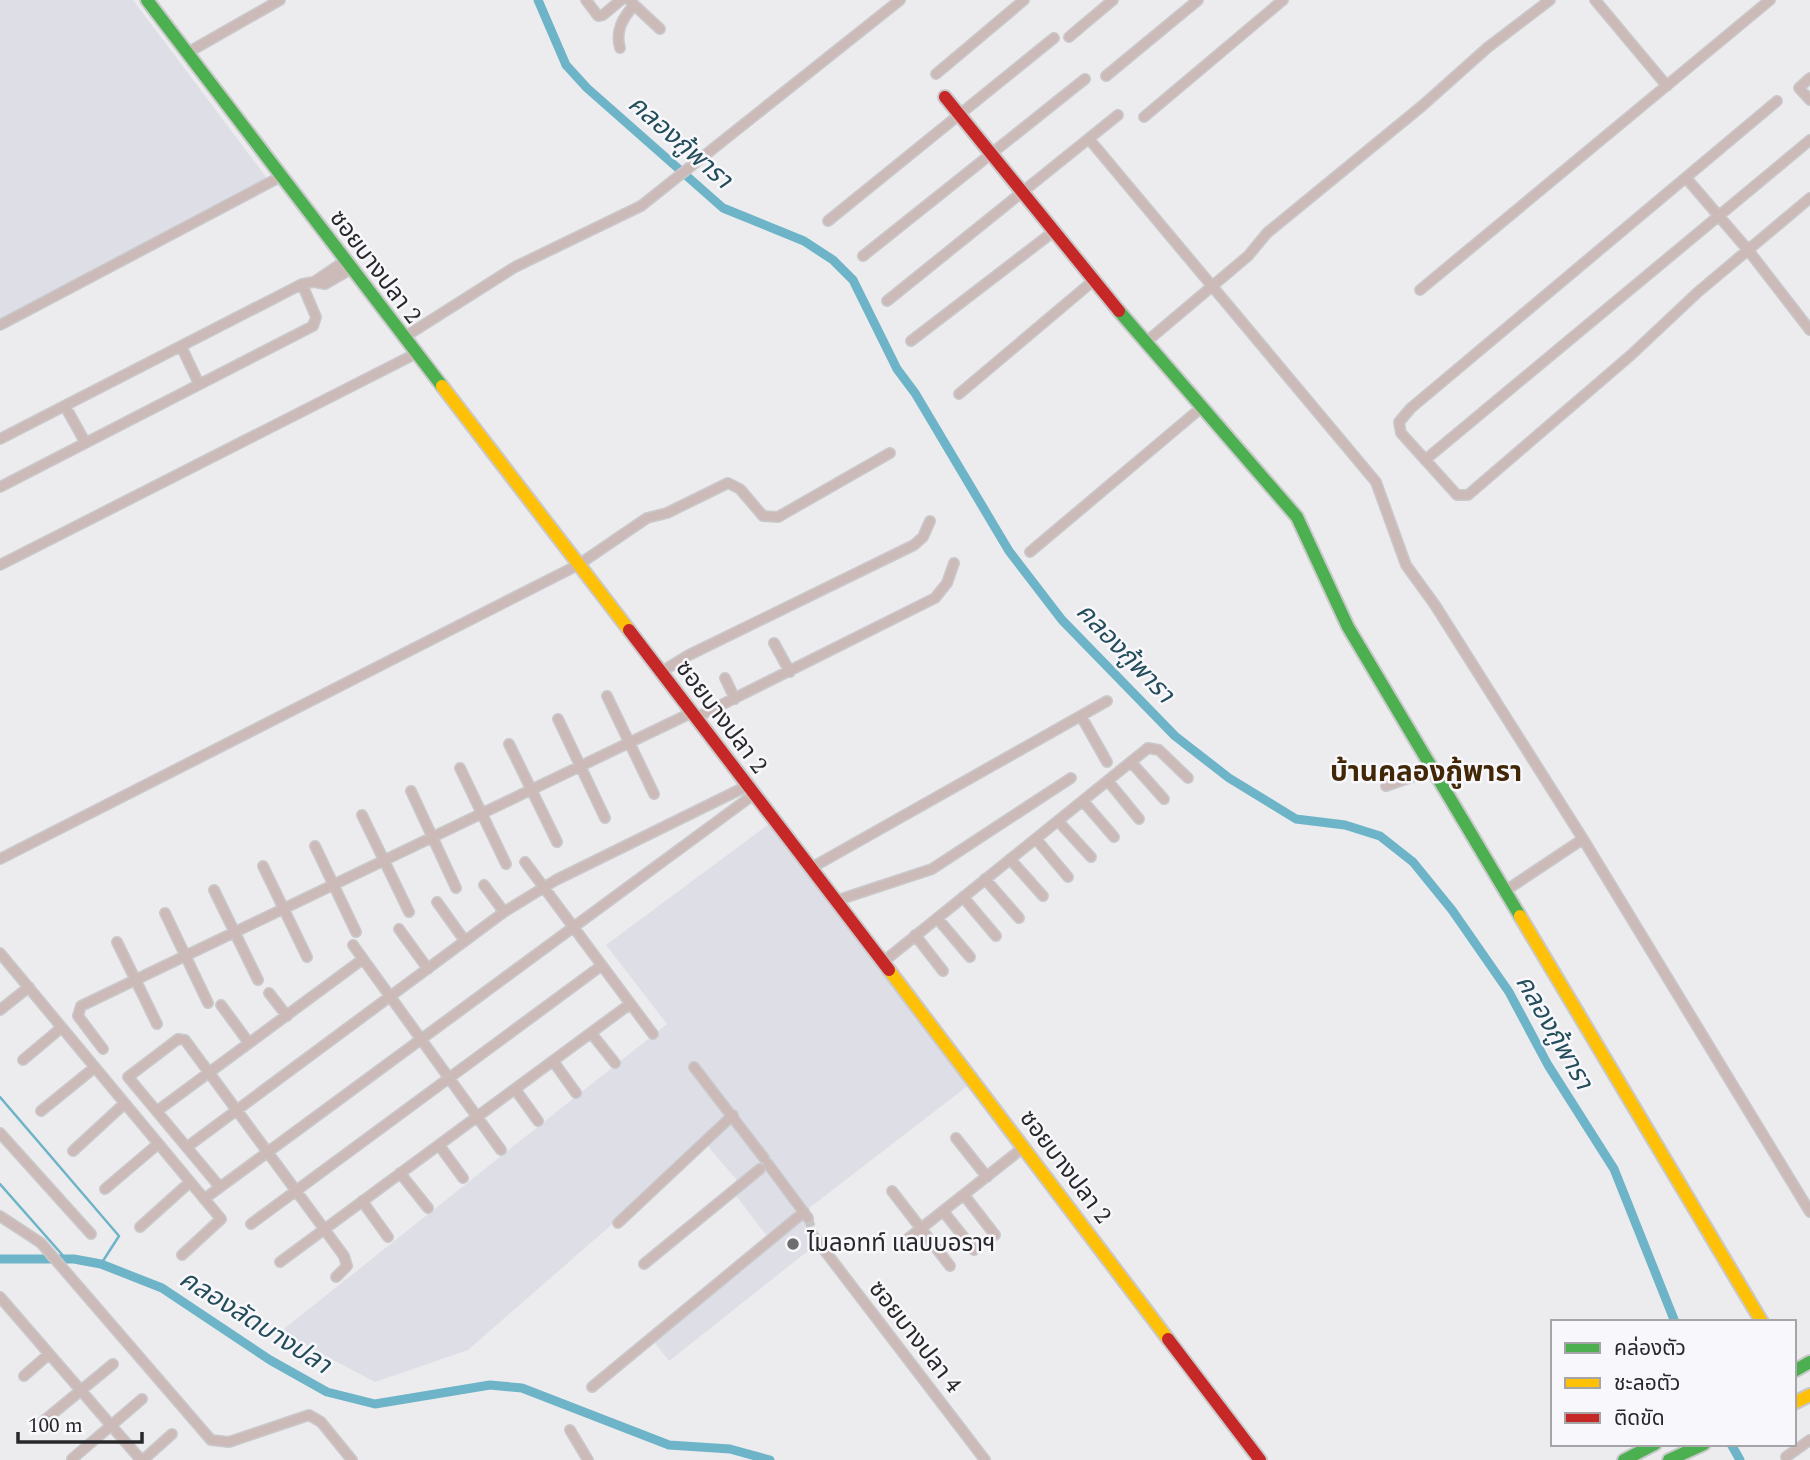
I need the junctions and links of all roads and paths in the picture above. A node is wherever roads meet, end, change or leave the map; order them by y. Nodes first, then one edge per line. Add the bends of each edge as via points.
1 (147, 0) edge
2 (280, 0) edge
3 (586, 0) edge
4 (621, 0) edge
5 (900, 0) edge
6 (1024, 0) edge
7 (1114, 0) edge
8 (1198, 0) edge
9 (1283, 0) edge
10 (1550, 0) edge
11 (1595, 0) edge
12 (1770, 0) edge
13 (631, 3) edge
14 (660, 29) dead end
15 (1069, 37) dead end
16 (1055, 38) dead end
17 (620, 48) dead end
18 (187, 53) junction
19 (936, 74) dead end
20 (1106, 76) dead end
21 (1810, 78) edge
22 (1085, 79) dead end
23 (1667, 86) junction
24 (946, 97) dead end
25 (1810, 100) edge
26 (1777, 101) dead end
27 (958, 115) junction
28 (1118, 115) dead end
29 (1144, 117) dead end
30 (1089, 139) junction
31 (1810, 140) edge
32 (990, 155) junction
33 (280, 177) junction
34 (1687, 179) junction
35 (1021, 192) junction
36 (1810, 198) edge
37 (1719, 216) junction
38 (828, 221) dead end
39 (1053, 232) junction
40 (1748, 250) junction
41 (863, 256) dead end
42 (348, 265) junction
43 (1093, 281) junction
44 (302, 284) junction
45 (1213, 287) junction
46 (1420, 290) dead end
47 (887, 301) dead end
48 (0, 325) edge
49 (1810, 330) edge
50 (403, 338) junction
51 (911, 341) dead end
52 (1146, 342) junction
53 (181, 346) junction
54 (415, 354) junction
55 (199, 384) junction
56 (959, 394) dead end
57 (65, 406) junction
58 (1201, 408) junction
59 (0, 439) edge
60 (85, 442) junction
61 (890, 453) dead end
62 (1425, 460) junction
63 (0, 486) edge
64 (930, 520) dead end
65 (1030, 552) dead end
66 (954, 563) dead end
67 (0, 565) edge
68 (578, 565) junction
69 (774, 643) dead end
70 (661, 672) junction
71 (790, 672) junction
72 (725, 678) dead end
73 (607, 696) dead end
74 (735, 699) junction
75 (1107, 701) dead end
76 (693, 715) junction
77 (1081, 716) junction
78 (558, 719) dead end
79 (629, 743) junction
80 (509, 744) dead end
81 (1107, 762) dead end
82 (1131, 762) junction
83 (580, 766) junction
84 (460, 768) dead end
85 (1432, 770) junction
86 (1071, 778) dead end
87 (1188, 778) dead end
88 (1108, 781) junction
89 (1386, 786) dead end
90 (531, 790) junction
91 (750, 790) junction
92 (411, 791) dead end
93 (653, 794) dead end
94 (721, 799) junction
95 (1164, 799) dead end
96 (1083, 801) junction
97 (730, 811) junction
98 (482, 814) junction
99 (362, 815) dead end
100 (605, 818) dead end
101 (1139, 819) dead end
102 (1058, 821) junction
103 (1114, 837) dead end
104 (432, 838) junction
105 (1036, 839) junction
106 (1583, 839) junction
107 (557, 842) dead end
108 (315, 846) dead end
109 (1091, 857) dead end
110 (0, 859) edge
111 (1010, 859) junction
112 (383, 861) junction
113 (525, 862) dead end
114 (506, 863) dead end
115 (263, 866) dead end
116 (810, 868) junction
117 (1068, 877) dead end
118 (985, 879) junction
119 (334, 885) junction
120 (484, 885) dead end
121 (544, 887) junction
122 (456, 888) dead end
123 (214, 890) dead end
124 (1505, 891) junction
125 (1043, 896) dead end
126 (963, 897) junction
127 (835, 901) junction
128 (437, 902) dead end
129 (284, 908) junction
130 (409, 912) dead end
131 (505, 912) junction
132 (165, 913) dead end
133 (937, 918) junction
134 (1019, 918) dead end
135 (571, 926) junction
136 (399, 929) dead end
137 (235, 932) junction
138 (356, 932) dead end
139 (915, 935) junction
140 (996, 936) dead end
141 (466, 941) junction
142 (117, 942) dead end
143 (353, 945) dead end
144 (0, 953) edge
145 (186, 957) junction
146 (307, 957) dead end
147 (970, 957) dead end
148 (363, 959) junction
149 (883, 962) junction
150 (601, 966) junction
151 (428, 969) junction
152 (943, 971) dead end
153 (136, 981) junction
154 (258, 981) dead end
155 (29, 987) junction
156 (269, 993) dead end
157 (391, 997) junction
158 (208, 1003) dead end
159 (630, 1004) junction
160 (222, 1005) dead end
161 (0, 1010) edge
162 (287, 1016) junction
163 (156, 1024) dead end
164 (61, 1028) junction
165 (591, 1033) junction
166 (653, 1034) dead end
167 (420, 1039) junction
168 (249, 1043) junction
169 (103, 1049) dead end
170 (23, 1060) dead end
171 (553, 1061) junction
172 (615, 1063) dead end
173 (694, 1067) dead end
174 (94, 1068) junction
175 (209, 1071) junction
176 (449, 1079) junction
177 (515, 1089) junction
178 (576, 1093) dead end
179 (124, 1104) junction
180 (237, 1110) junction
181 (41, 1111) dead end
182 (157, 1111) junction
183 (733, 1115) junction
184 (477, 1117) junction
185 (538, 1121) dead end
186 (0, 1133) edge
187 (956, 1138) dead end
188 (158, 1144) junction
189 (439, 1145) junction
190 (187, 1147) junction
191 (1024, 1147) junction
192 (266, 1150) junction
193 (501, 1150) dead end
194 (73, 1151) dead end
195 (764, 1164) junction
196 (400, 1173) junction
197 (986, 1177) junction
198 (463, 1178) dead end
199 (190, 1182) junction
200 (219, 1186) junction
201 (105, 1189) dead end
202 (295, 1191) junction
203 (892, 1191) dead end
204 (964, 1195) junction
205 (204, 1199) junction
206 (362, 1201) junction
207 (428, 1208) dead end
208 (943, 1212) junction
209 (1810, 1212) edge
210 (0, 1216) edge
211 (618, 1223) dead end
212 (251, 1224) dead end
213 (140, 1227) dead end
214 (922, 1228) junction
215 (324, 1230) junction
216 (91, 1234) dead end
217 (995, 1235) dead end
218 (388, 1237) dead end
219 (815, 1238) tunnel mouth
220 (905, 1241) dead end
221 (974, 1250) dead end
222 (182, 1255) dead end
223 (280, 1262) dead end
224 (644, 1264) dead end
225 (950, 1266) dead end
226 (336, 1277) dead end
227 (0, 1297) edge
228 (1761, 1320) edge
229 (49, 1354) junction
230 (113, 1364) dead end
231 (24, 1376) dead end
232 (592, 1387) dead end
233 (81, 1390) junction
234 (142, 1399) dead end
235 (40, 1424) dead end
236 (111, 1426) junction
237 (570, 1430) dead end
238 (172, 1434) dead end
239 (1810, 1440) edge
240 (1700, 1446) edge
241 (1710, 1446) edge
242 (1639, 1448) edge
243 (1786, 1457) dead end
244 (72, 1460) edge
245 (142, 1460) edge
246 (352, 1460) edge
247 (589, 1460) edge
248 (985, 1460) edge
249 (1260, 1460) edge
250 (1625, 1460) edge
251 (1669, 1460) edge
252 (1682, 1460) edge

1 - 18 street, ซอยบางปลา 2
2 - 18 street
3 - 4 street via 598,16
5 - 50 street via 641,206 515,267
6 - 19 street
7 - 15 street
8 - 20 street
9 - 29 street
10 - 45 street via 1267,233
11 - 23 street
12 - 23 street
13 - 14 street
13 - 17 street via 617,38
16 - 27 street
18 - 33 street, ซอยบางปลา 2
21 - 25 street via 1800,88
22 - 32 street
23 - 46 street
24 - 27 street
26 - 34 street
27 - 32 street
27 - 38 street
28 - 30 street
30 - 35 street
30 - 45 street
31 - 37 street
32 - 35 street
32 - 41 street
33 - 42 street, ซอยบางปลา 2
33 - 48 street
34 - 37 street
34 - 62 street via 1402,418 1401,433
35 - 39 street
35 - 47 street
36 - 40 street
37 - 40 street
37 - 62 street
39 - 43 street
39 - 51 street
40 - 49 street
40 - 62 street via 1468,495 1457,495
42 - 44 street via 325,284
42 - 50 street, ซอยบางปลา 2
43 - 52 street
43 - 56 street
44 - 53 street
44 - 55 street via 316,317 313,326
45 - 52 street
45 - 106 street via 1376,482 1406,565
50 - 54 street, ซอยบางปลา 2
52 - 58 street
53 - 55 street
53 - 57 street
54 - 67 street
54 - 68 street, ซอยบางปลา 2
55 - 60 street
57 - 59 street
57 - 60 street
58 - 65 street
58 - 85 street via 1301,523 1335,604
60 - 63 street
61 - 68 street via 774,518 759,513 736,486 723,485 647,518
64 - 70 street via 914,545
66 - 71 street via 947,583 934,598
68 - 70 street, ซอยบางปลา 2
68 - 110 street
69 - 71 street
70 - 76 street, ซอยบางปลา 2
71 - 74 street
72 - 74 street
73 - 79 street
74 - 76 street
75 - 77 street
76 - 79 street
76 - 91 street, ซอยบางปลา 2
77 - 81 street
77 - 116 street
78 - 83 street
79 - 83 street
79 - 93 street
80 - 90 street
82 - 87 street via 1154,748
82 - 88 street
82 - 95 street
83 - 90 street
83 - 100 street
84 - 98 street
85 - 89 street
85 - 124 street
86 - 127 street via 932,869
88 - 96 street
88 - 101 street
90 - 98 street
90 - 107 street
91 - 94 street
91 - 97 street
91 - 116 street, ซอยบางปลา 2
92 - 104 street
94 - 97 street
94 - 121 street
96 - 102 street
96 - 103 street
97 - 135 street
98 - 104 street
98 - 114 street
99 - 112 street
102 - 105 street
102 - 109 street
104 - 112 street
104 - 122 street
105 - 111 street
105 - 117 street
106 - 124 street
106 - 209 street
108 - 119 street
111 - 118 street
111 - 125 street
112 - 119 street
112 - 130 street
113 - 121 street
115 - 129 street
116 - 127 street, ซอยบางปลา 2
118 - 126 street
118 - 134 street
119 - 129 street
119 - 138 street
120 - 131 street
121 - 131 street
121 - 135 street
123 - 137 street
124 - 228 street
126 - 133 street
126 - 140 street
127 - 149 street, ซอยบางปลา 2
128 - 141 street
129 - 137 street
129 - 146 street
131 - 141 street
132 - 145 street
133 - 139 street
133 - 147 street
135 - 150 street
135 - 167 street
136 - 151 street
137 - 145 street
137 - 154 street
139 - 149 street
139 - 152 street
141 - 151 street
142 - 153 street
143 - 148 street
144 - 155 street
145 - 153 street
145 - 158 street
148 - 157 street
148 - 162 street
149 - 191 street, ซอยบางปลา 2
150 - 159 street
150 - 176 street
151 - 157 street
153 - 163 street
153 - 169 street via 77,1011
155 - 161 street
155 - 164 street
156 - 162 street
157 - 167 street
157 - 180 street
159 - 165 street
159 - 166 street
160 - 168 street
162 - 168 street
164 - 170 street
164 - 174 street
165 - 171 street
165 - 172 street
167 - 176 street
167 - 192 street
168 - 175 street
171 - 177 street
171 - 178 street
173 - 183 street
174 - 179 street
174 - 181 street
175 - 180 street
175 - 182 street
175 - 182 street via 181,1038 129,1073
176 - 184 street
176 - 202 street
177 - 184 street
177 - 185 street
179 - 188 street
179 - 194 street
180 - 190 street
180 - 192 street
182 - 190 street
183 - 195 street
183 - 211 street
184 - 189 street
184 - 193 street
186 - 216 street
187 - 197 street
188 - 199 street
188 - 201 street
189 - 196 street
189 - 198 street
190 - 200 street
191 - 197 street
191 - 249 street, ซอยบางปลา 2
192 - 200 street
192 - 202 street
195 - 224 street
195 - 232 street via 806,1215
196 - 206 street
196 - 207 street
197 - 204 street
199 - 205 street
199 - 213 street
200 - 205 street
202 - 212 street
202 - 215 street
203 - 214 street
204 - 208 street
204 - 217 street
205 - 222 street via 221,1222
206 - 215 street
206 - 218 street
208 - 214 street
208 - 221 street
210 - 246 street via 41,1243 211,1440 229,1442 309,1415 321,1422
214 - 220 street
214 - 225 street
215 - 223 street
215 - 226 street via 347,1262
219 - 248 street, ซอยบางปลา 4
227 - 229 street
229 - 231 street
229 - 233 street
230 - 233 street
233 - 235 street
233 - 236 street
234 - 236 street
236 - 244 street
236 - 245 street
237 - 247 street
238 - 245 street
239 - 243 street
240 - 251 street
241 - 252 street
242 - 250 street

